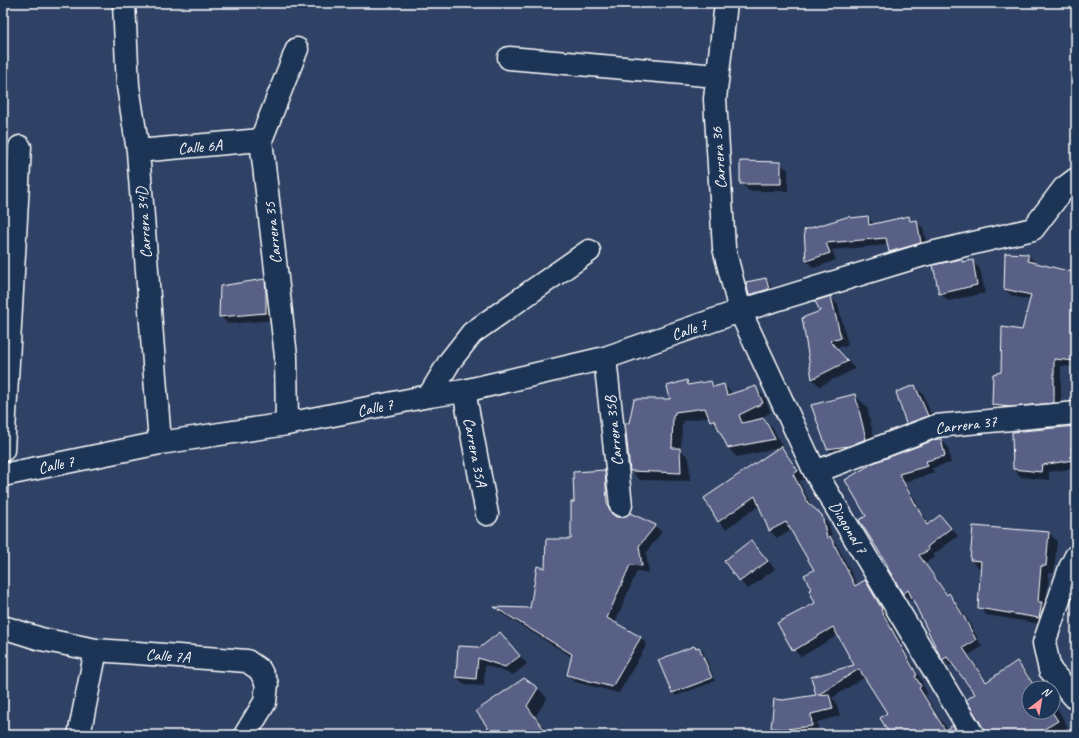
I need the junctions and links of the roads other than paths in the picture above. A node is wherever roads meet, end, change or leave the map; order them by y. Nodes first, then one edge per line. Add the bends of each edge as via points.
1 (124, 3) edge
2 (726, 3) edge
3 (297, 49) dead end
4 (508, 58) dead end
5 (717, 76) junction
6 (261, 140) junction
7 (20, 147) dead end
8 (138, 151) junction
9 (1076, 179) edge
10 (589, 251) dead end
11 (740, 311) junction
12 (605, 358) junction
13 (464, 391) junction
14 (429, 396) junction
15 (1076, 412) edge
16 (288, 424) junction
17 (160, 443) junction
18 (3, 450) edge
19 (815, 472) junction
20 (3, 475) edge
21 (621, 505) dead end
22 (487, 514) dead end
23 (1076, 556) edge
24 (3, 627) edge
25 (96, 650) junction
26 (1076, 700) edge
27 (79, 735) edge
28 (245, 735) edge
29 (973, 735) edge

1 - 8 street, Carrera 34D via 128,86
2 - 5 street, Carrera 36
3 - 6 street, Carrera 35
4 - 5 street
5 - 11 street, Carrera 36 via 715,99 724,248
6 - 8 street, Calle 6A
6 - 16 street, Carrera 35 via 286,356
7 - 18 street
8 - 17 street, Carrera 34D
9 - 11 street, Calle 7 via 1064,188 1033,229 923,255
10 - 14 street via 472,333 450,361
11 - 12 street, Calle 7
11 - 19 street, Diagonal 7
12 - 13 street, Calle 7
12 - 21 street, Carrera 35B
13 - 14 street, Calle 7
13 - 22 street, Carrera 35A
14 - 16 street, Calle 7
15 - 19 street, Carrera 37 via 936,426
16 - 17 street, Calle 7
17 - 20 street, Calle 7
19 - 29 street, Diagonal 7
23 - 26 street via 1044,643 1050,670
24 - 25 street, Calle 7A via 41,639
25 - 27 street
25 - 28 street, Calle 7A via 247,661 260,670 267,684 265,702

